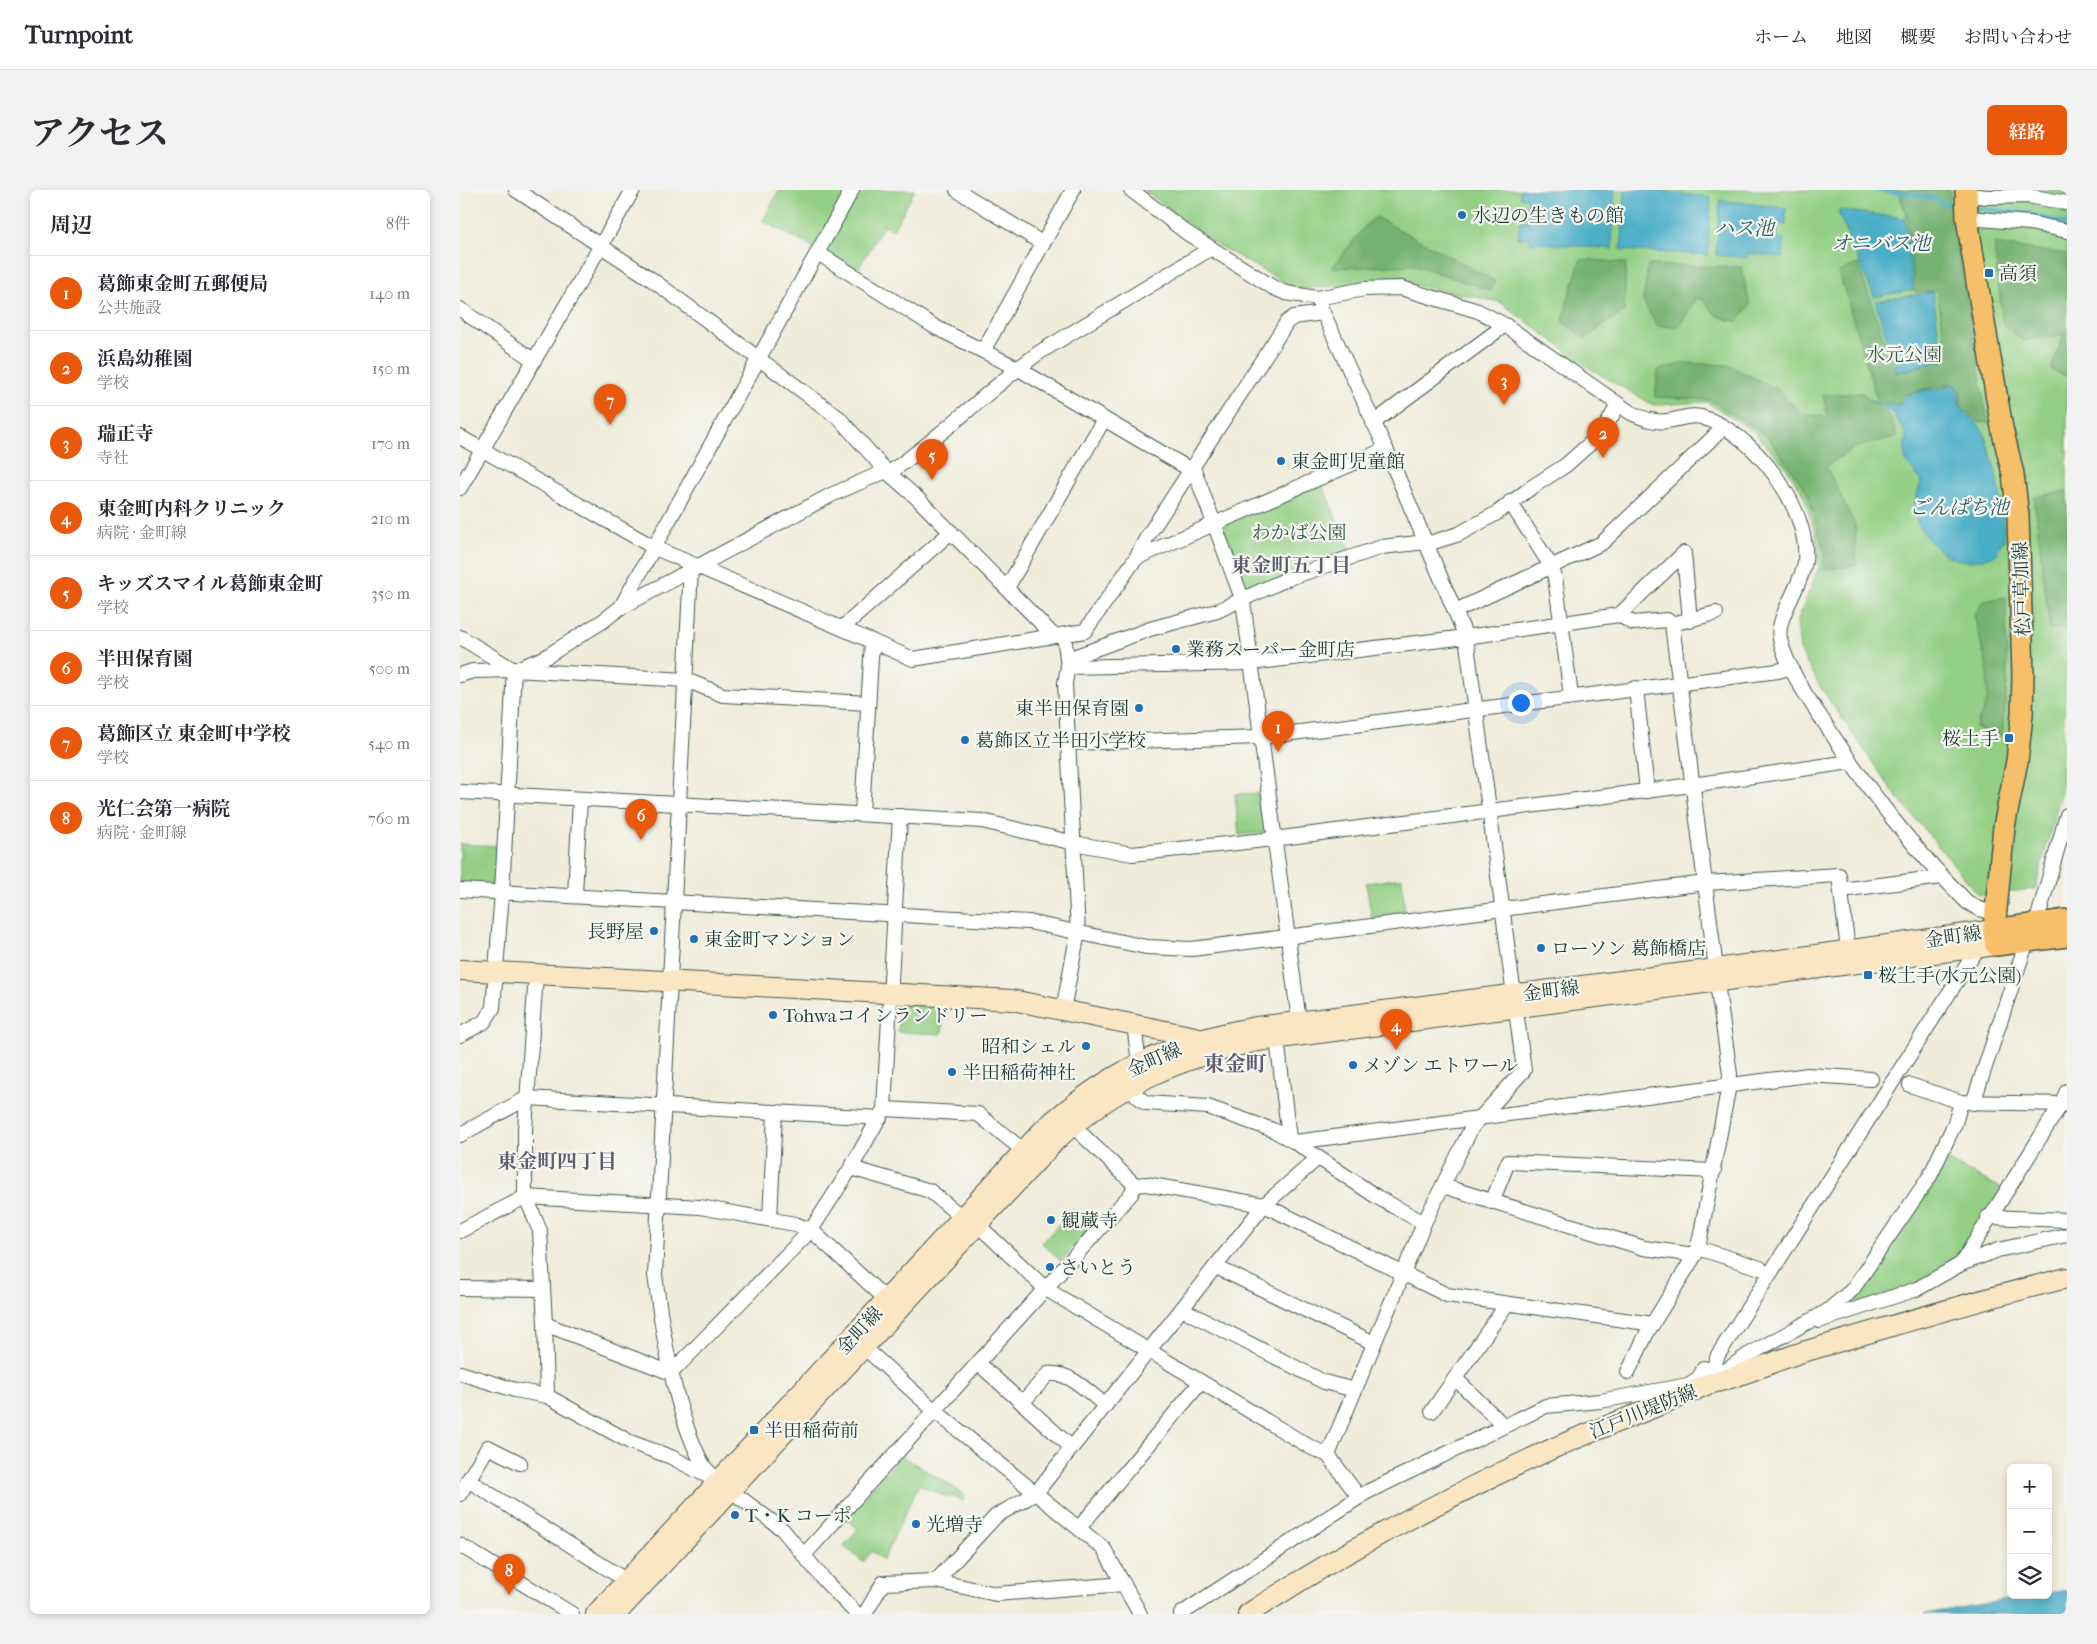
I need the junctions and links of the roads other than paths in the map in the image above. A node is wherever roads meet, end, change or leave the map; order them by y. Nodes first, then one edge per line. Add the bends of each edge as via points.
1 (516, 190) edge
2 (633, 190) edge
3 (852, 190) edge
4 (957, 190) edge
5 (1073, 190) edge
6 (1131, 190) edge
7 (2067, 203) edge
8 (1966, 204) edge
9 (2067, 231) edge
10 (1042, 243) junction
11 (601, 245) junction
12 (1210, 249) junction
13 (818, 253) junction
14 (1317, 298) junction
15 (460, 309) edge
16 (1323, 314) junction
17 (1505, 324) junction
18 (984, 351) junction
19 (533, 360) junction
20 (758, 360) junction
21 (1017, 368) junction
22 (1618, 405) junction
23 (1104, 419) junction
24 (1373, 423) junction
25 (1723, 428) junction
26 (460, 437) edge
27 (1386, 449) junction
28 (483, 450) junction
29 (1192, 468) junction
30 (887, 472) junction
31 (460, 488) edge
32 (1510, 502) junction
33 (1216, 523) junction
34 (950, 532) junction
35 (1427, 543) junction
36 (655, 548) junction
37 (1136, 558) junction
38 (1551, 566) junction
39 (693, 567) junction
40 (1007, 588) junction
41 (1244, 601) junction
42 (621, 607) junction
43 (1455, 611) junction
44 (1716, 613) dead end
45 (1619, 615) junction
46 (1690, 621) junction
47 (1561, 622) junction
48 (1672, 624) junction
49 (842, 628) junction
50 (1059, 635) junction
51 (460, 637) edge
52 (1466, 637) junction
53 (872, 642) junction
54 (1251, 662) junction
55 (1068, 663) junction
56 (1791, 667) junction
57 (514, 670) junction
58 (460, 675) edge
59 (686, 680) junction
60 (1680, 683) junction
61 (1636, 688) junction
62 (1570, 696) junction
63 (868, 703) junction
64 (1477, 710) junction
65 (1261, 737) junction
66 (1068, 743) junction
67 (1850, 762) junction
68 (1692, 785) junction
69 (1647, 791) junction
70 (460, 792) edge
71 (507, 794) junction
72 (580, 799) junction
73 (681, 804) junction
74 (1490, 810) junction
75 (862, 813) junction
76 (2067, 815) edge
77 (900, 816) junction
78 (2065, 829) edge
79 (1274, 839) junction
80 (1074, 843) junction
81 (1942, 877) junction
82 (1705, 883) junction
83 (460, 890) edge
84 (1841, 890) junction
85 (502, 892) junction
86 (575, 896) junction
87 (675, 901) junction
88 (1502, 909) junction
89 (895, 914) junction
90 (2067, 920) edge
91 (1078, 932) junction
92 (2032, 932) junction
93 (1991, 934) junction
94 (2067, 936) edge
95 (1287, 937) junction
96 (1848, 950) junction
97 (460, 970) edge
98 (496, 972) junction
99 (536, 975) junction
100 (1717, 976) junction
101 (670, 981) junction
102 (890, 993) junction
103 (1515, 1002) junction
104 (1063, 1010) junction
105 (1299, 1021) junction
106 (1134, 1024) junction
107 (460, 1035) edge
108 (1277, 1039) junction
109 (1201, 1047) junction
110 (1139, 1064) junction
111 (1871, 1079) dead end
112 (1910, 1084) dead end
113 (1130, 1085) junction
114 (1729, 1085) junction
115 (527, 1098) junction
116 (2065, 1099) edge
117 (1967, 1103) junction
118 (663, 1105) junction
119 (775, 1112) junction
120 (882, 1113) junction
121 (1482, 1117) junction
122 (1072, 1125) junction
123 (460, 1135) edge
124 (1292, 1140) junction
125 (1024, 1152) junction
126 (1318, 1158) junction
127 (851, 1168) junction
128 (1714, 1171) junction
129 (1135, 1185) junction
130 (1443, 1186) junction
131 (526, 1197) junction
132 (1492, 1202) junction
133 (657, 1204) junction
134 (1264, 1205) junction
135 (1988, 1217) junction
136 (770, 1219) junction
137 (2067, 1220) edge
138 (970, 1221) junction
139 (1424, 1223) junction
140 (811, 1230) junction
141 (460, 1231) edge
142 (2067, 1235) edge
143 (1697, 1251) junction
144 (1961, 1264) junction
145 (1216, 1267) junction
146 (1760, 1268) dead end
147 (1403, 1275) junction
148 (2067, 1278) edge
149 (460, 1288) edge
150 (543, 1288) junction
151 (1046, 1289) junction
152 (888, 1300) junction
153 (1508, 1304) junction
154 (1182, 1309) junction
155 (545, 1324) junction
156 (1653, 1324) junction
157 (1787, 1332) junction
158 (1731, 1336) junction
159 (859, 1342) junction
160 (1374, 1343) junction
161 (1149, 1351) junction
162 (1748, 1355) junction
163 (978, 1363) junction
164 (1628, 1372) dead end
165 (460, 1373) edge
166 (671, 1373) junction
167 (1706, 1376) junction
168 (1455, 1378) junction
169 (1201, 1382) junction
170 (1355, 1390) junction
171 (548, 1396) junction
172 (1022, 1403) junction
173 (1106, 1405) junction
174 (935, 1411) junction
175 (1432, 1411) dead end
176 (1503, 1425) junction
177 (1072, 1448) junction
178 (1328, 1455) junction
179 (520, 1463) dead end
180 (468, 1480) junction
181 (725, 1487) junction
182 (1036, 1493) junction
183 (460, 1494) edge
184 (1359, 1497) junction
185 (1079, 1528) junction
186 (460, 1545) edge
187 (804, 1555) junction
188 (627, 1581) junction
189 (936, 1581) junction
190 (1124, 1584) junction
191 (572, 1614) edge
192 (596, 1614) edge
193 (616, 1614) edge
194 (857, 1614) edge
195 (865, 1614) edge
196 (1140, 1614) edge
197 (1181, 1614) edge
198 (1248, 1614) edge

1 - 11 street
2 - 11 street
3 - 13 street
4 - 10 street
5 - 10 street
6 - 12 street
7 - 8 street via 2028,196 1990,197
8 - 9 street
8 - 93 main road, 松戸草加線 via 2013,474 2019,534 2022,715
10 - 18 street
11 - 19 street
11 - 20 street
12 - 14 street via 1274,288
12 - 21 street
13 - 18 street via 935,327
13 - 20 street
14 - 16 street
14 - 17 street via 1365,289 1401,288 1478,311
15 - 19 street
16 - 24 street
16 - 29 street via 1294,317 1287,322
17 - 22 street
17 - 24 street
18 - 21 street
19 - 28 street
20 - 30 street via 839,418
20 - 36 street
21 - 23 street
21 - 30 street via 928,446
22 - 25 street via 1648,420 1700,417
22 - 32 street via 1602,433 1566,466
23 - 29 street
23 - 40 street
24 - 27 street
25 - 38 street via 1602,543
25 - 56 street via 1766,465 1793,505 1800,525 1805,560 1779,632
26 - 28 street
27 - 33 street
27 - 35 street
28 - 31 street
28 - 36 street
29 - 33 street
29 - 37 street
30 - 34 street
30 - 39 street via 831,495
32 - 35 street via 1459,534
32 - 38 street
33 - 37 street
33 - 41 street
34 - 40 street
34 - 49 street
35 - 41 street via 1382,546 1289,578
35 - 43 street
36 - 39 street
36 - 42 street
37 - 50 street via 1085,631
38 - 43 street
38 - 47 street
39 - 42 street
39 - 49 street
39 - 59 street
40 - 50 street
41 - 54 street
41 - 55 street via 1150,629
42 - 57 street via 544,658
43 - 52 street
44 - 46 street
45 - 46 street via 1684,553
45 - 47 street
45 - 48 street via 1633,623 1667,620
46 - 48 street
47 - 52 street
47 - 62 street
48 - 60 street
49 - 53 street
50 - 53 street via 913,659
50 - 55 street
51 - 57 street
52 - 54 street
52 - 64 street
53 - 63 street
54 - 55 street
54 - 65 street
55 - 66 street via 1064,683
56 - 60 street
56 - 67 street
57 - 58 street via 473,671
57 - 59 street
57 - 71 street
59 - 63 street via 724,695
59 - 73 street
60 - 61 street
60 - 68 street
61 - 62 street
61 - 69 street
62 - 64 street
63 - 75 street
64 - 65 street
64 - 74 street
65 - 66 street
65 - 79 street
66 - 80 street
67 - 68 street
67 - 81 street via 1889,817
68 - 69 street
68 - 82 street
69 - 74 street
70 - 71 street
71 - 72 street
71 - 85 street
72 - 73 street
72 - 86 street
73 - 75 street
73 - 87 street
74 - 79 street
74 - 88 street
75 - 77 street
76 - 78 street
77 - 80 street via 982,821
77 - 89 street
78 - 92 street
79 - 80 street via 1132,854
79 - 95 street
80 - 91 street
81 - 84 street
81 - 93 street via 1971,905
82 - 84 street via 1839,875
82 - 88 street
82 - 100 street
83 - 85 street
84 - 96 street
85 - 86 street
85 - 98 street
86 - 87 street
87 - 89 street
87 - 101 street
88 - 95 street
88 - 103 street
89 - 91 street via 1029,922
89 - 102 street
90 - 92 main road
91 - 95 street via 1162,949
91 - 104 street
92 - 93 main road
92 - 94 main road
92 - 117 street
93 - 96 main road, 金町線
93 - 100 main road, 金町線
93 - 158 street
95 - 105 street
96 - 100 main road, 金町線
97 - 98 main road
98 - 99 main road
98 - 107 street via 490,1016
99 - 101 main road
99 - 115 street
100 - 103 main road, 金町線
100 - 114 street
101 - 102 main road
101 - 118 street
102 - 104 main road via 1012,1000
102 - 120 street
103 - 105 main road, 金町線
103 - 108 main road, 金町線
103 - 121 street via 1524,1070
104 - 106 main road
105 - 109 main road, 金町線 via 1238,1030
106 - 109 main road via 1195,1037
106 - 110 street
108 - 109 main road, 金町線
108 - 124 street
109 - 110 main road, 金町線
109 - 113 main road, 金町線
110 - 125 main road, 金町線 via 1102,1083 1072,1104
111 - 114 street via 1808,1075
112 - 117 street
113 - 122 main road, 金町線
113 - 124 street via 1136,1096 1146,1103 1208,1107
114 - 121 street
114 - 128 street
115 - 118 street
115 - 123 street
115 - 131 street
116 - 117 street
116 - 135 street
117 - 157 street via 1930,1176 1852,1290 1826,1312
118 - 119 street
118 - 133 street
119 - 120 street
119 - 136 street
120 - 125 street via 978,1114
120 - 127 street
121 - 124 street
121 - 130 street via 1472,1128
122 - 129 street
122 - 138 main road, 金町線
124 - 126 street
125 - 138 main road, 金町線
126 - 134 street
126 - 139 street
127 - 138 street via 930,1191
127 - 140 street
128 - 132 street via 1508,1162
128 - 143 street
129 - 134 street via 1146,1184
129 - 151 street via 1131,1194
130 - 132 street
130 - 139 street
131 - 133 street
131 - 141 street
131 - 150 street via 540,1230
132 - 143 street via 1644,1248
133 - 136 street via 700,1207
133 - 166 street via 655,1275
134 - 145 street
134 - 147 street
135 - 137 street
135 - 144 street
136 - 140 street
138 - 151 street
138 - 152 main road, 金町線
138 - 159 main road, 金町線
139 - 147 street
140 - 152 street
140 - 166 street
142 - 144 street via 1998,1250
143 - 146 street
143 - 156 street
144 - 157 street via 1917,1289
145 - 154 street
145 - 160 street
147 - 153 street via 1447,1295
147 - 160 street
148 - 167 main road, 江戸川堤防線 via 1968,1303 1804,1352 1726,1380
149 - 150 street
150 - 155 street
151 - 161 street
151 - 163 street
152 - 159 main road, 金町線
153 - 156 street
153 - 168 street
154 - 161 street
154 - 170 street via 1324,1382
155 - 166 street
155 - 171 street
156 - 164 street
157 - 162 street
158 - 162 street
158 - 167 street
159 - 174 street
159 - 181 main road, 金町線
160 - 170 street
161 - 169 street
161 - 173 street
162 - 167 street
163 - 172 street
163 - 174 street
165 - 171 street via 515,1390
166 - 181 street via 689,1432 704,1467
167 - 176 street via 1688,1385 1600,1401 1546,1406
167 - 198 main road, 江戸川堤防線 via 1421,1511
168 - 175 street
168 - 176 street
169 - 178 street
169 - 185 street
170 - 178 street
171 - 181 street via 630,1442 671,1457
172 - 173 street via 1048,1374 1056,1373 1070,1378
172 - 177 street
173 - 177 street
174 - 182 street
174 - 187 street
176 - 184 street
177 - 182 street
178 - 184 street
179 - 180 street via 488,1447
180 - 183 street
180 - 188 street
181 - 187 street via 782,1529
181 - 188 main road, 金町線
181 - 193 main road, 金町線
182 - 185 street
182 - 189 street via 996,1516
184 - 197 street
185 - 190 street via 1104,1549
186 - 191 street
187 - 194 street
188 - 192 main road, 金町線
189 - 190 street via 996,1594
189 - 195 street via 883,1583
190 - 196 street

